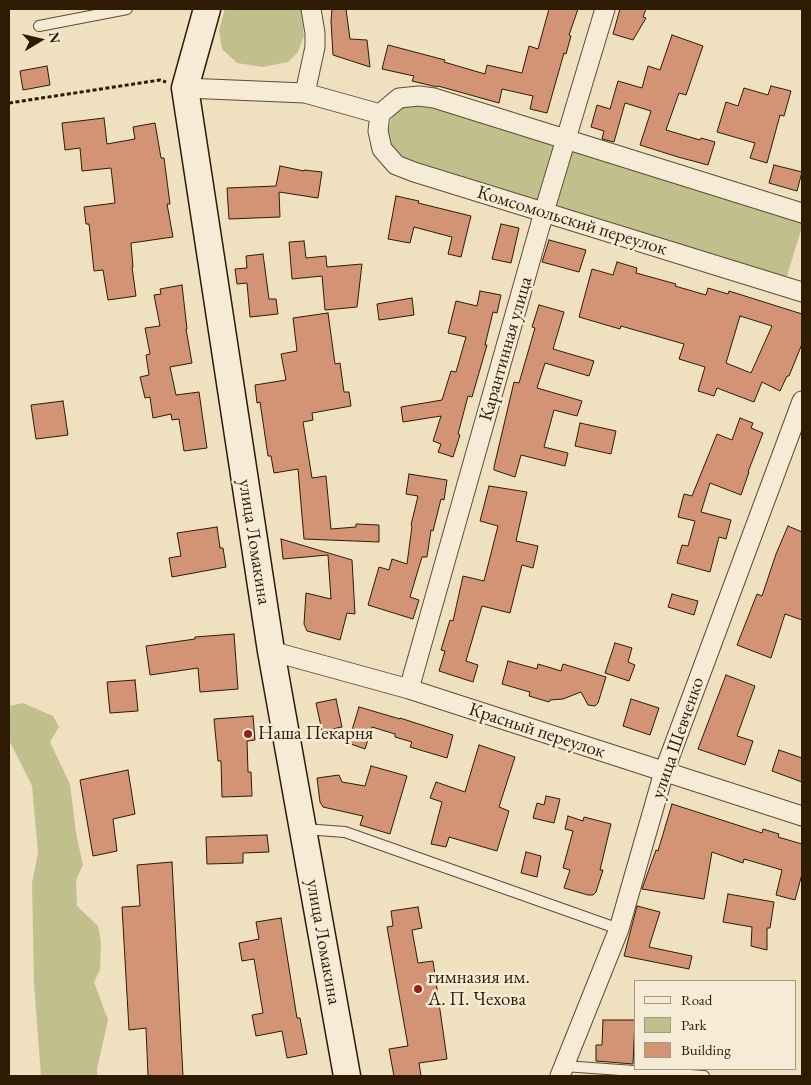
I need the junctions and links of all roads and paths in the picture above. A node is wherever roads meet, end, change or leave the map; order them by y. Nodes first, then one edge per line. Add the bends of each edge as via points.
1 (126, 9) edge
2 (207, 9) edge
3 (311, 9) edge
4 (605, 9) edge
5 (39, 26) dead end
6 (185, 88) junction
7 (305, 93) junction
8 (9, 102) edge
9 (380, 114) junction
10 (566, 139) junction
11 (544, 212) junction
12 (802, 213) edge
13 (802, 292) edge
14 (802, 401) edge
15 (271, 650) junction
16 (409, 689) junction
17 (664, 772) junction
18 (802, 816) edge
19 (303, 829) junction
20 (619, 929) junction
21 (562, 1071) edge
22 (347, 1076) edge
23 (704, 1076) edge

1 - 5 lane
2 - 6 street, улица Ломакина
3 - 7 street via 315,48
4 - 10 street, Карантинная улица
6 - 7 street
6 - 8 path via 160,80
6 - 15 street, улица Ломакина
7 - 9 street
9 - 10 street via 399,98 434,98
9 - 11 street, Комсомольский переулок via 378,130 382,150 396,164
10 - 11 street, Карантинная улица
10 - 12 street
11 - 13 street, Комсомольский переулок
11 - 16 street, Карантинная улица
14 - 17 street, улица Шевченко
15 - 16 street, Красный переулок
15 - 19 street, улица Ломакина
16 - 17 street, Красный переулок
17 - 18 street, Красный переулок
17 - 20 street, улица Шевченко
19 - 20 lane via 345,832
19 - 22 street, улица Ломакина
20 - 21 street, улица Шевченко
21 - 23 lane

